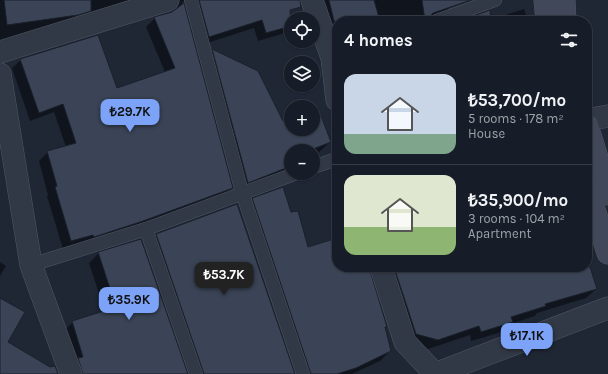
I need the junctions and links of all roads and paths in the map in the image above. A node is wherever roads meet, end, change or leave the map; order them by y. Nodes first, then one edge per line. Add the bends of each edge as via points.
1 (190, 0) edge
2 (312, 0) edge
3 (495, 0) edge
4 (545, 0) edge
5 (564, 0) edge
6 (160, 1) edge
7 (450, 16) edge
8 (547, 16) edge
9 (565, 16) edge
10 (0, 52) edge
11 (332, 52) edge
12 (0, 74) edge
13 (608, 116) edge
14 (592, 119) edge
15 (332, 161) edge
16 (320, 165) edge
17 (284, 177) edge
18 (592, 182) edge
19 (242, 192) junction
20 (593, 193) edge
21 (146, 228) junction
22 (608, 253) edge
23 (31, 265) junction
24 (383, 272) edge
25 (608, 308) edge
26 (71, 374) edge
27 (196, 374) edge
28 (303, 374) edge
29 (435, 374) edge

1 - 19 lane
2 - 11 street
3 - 7 lane
4 - 8 main road
5 - 9 main road
6 - 10 street
12 - 23 street
13 - 14 street
15 - 16 lane
17 - 19 lane
18 - 20 main road
19 - 21 lane
19 - 28 lane
20 - 22 main road
21 - 23 lane
21 - 27 lane
23 - 26 street
24 - 29 street via 405,342
25 - 29 street

